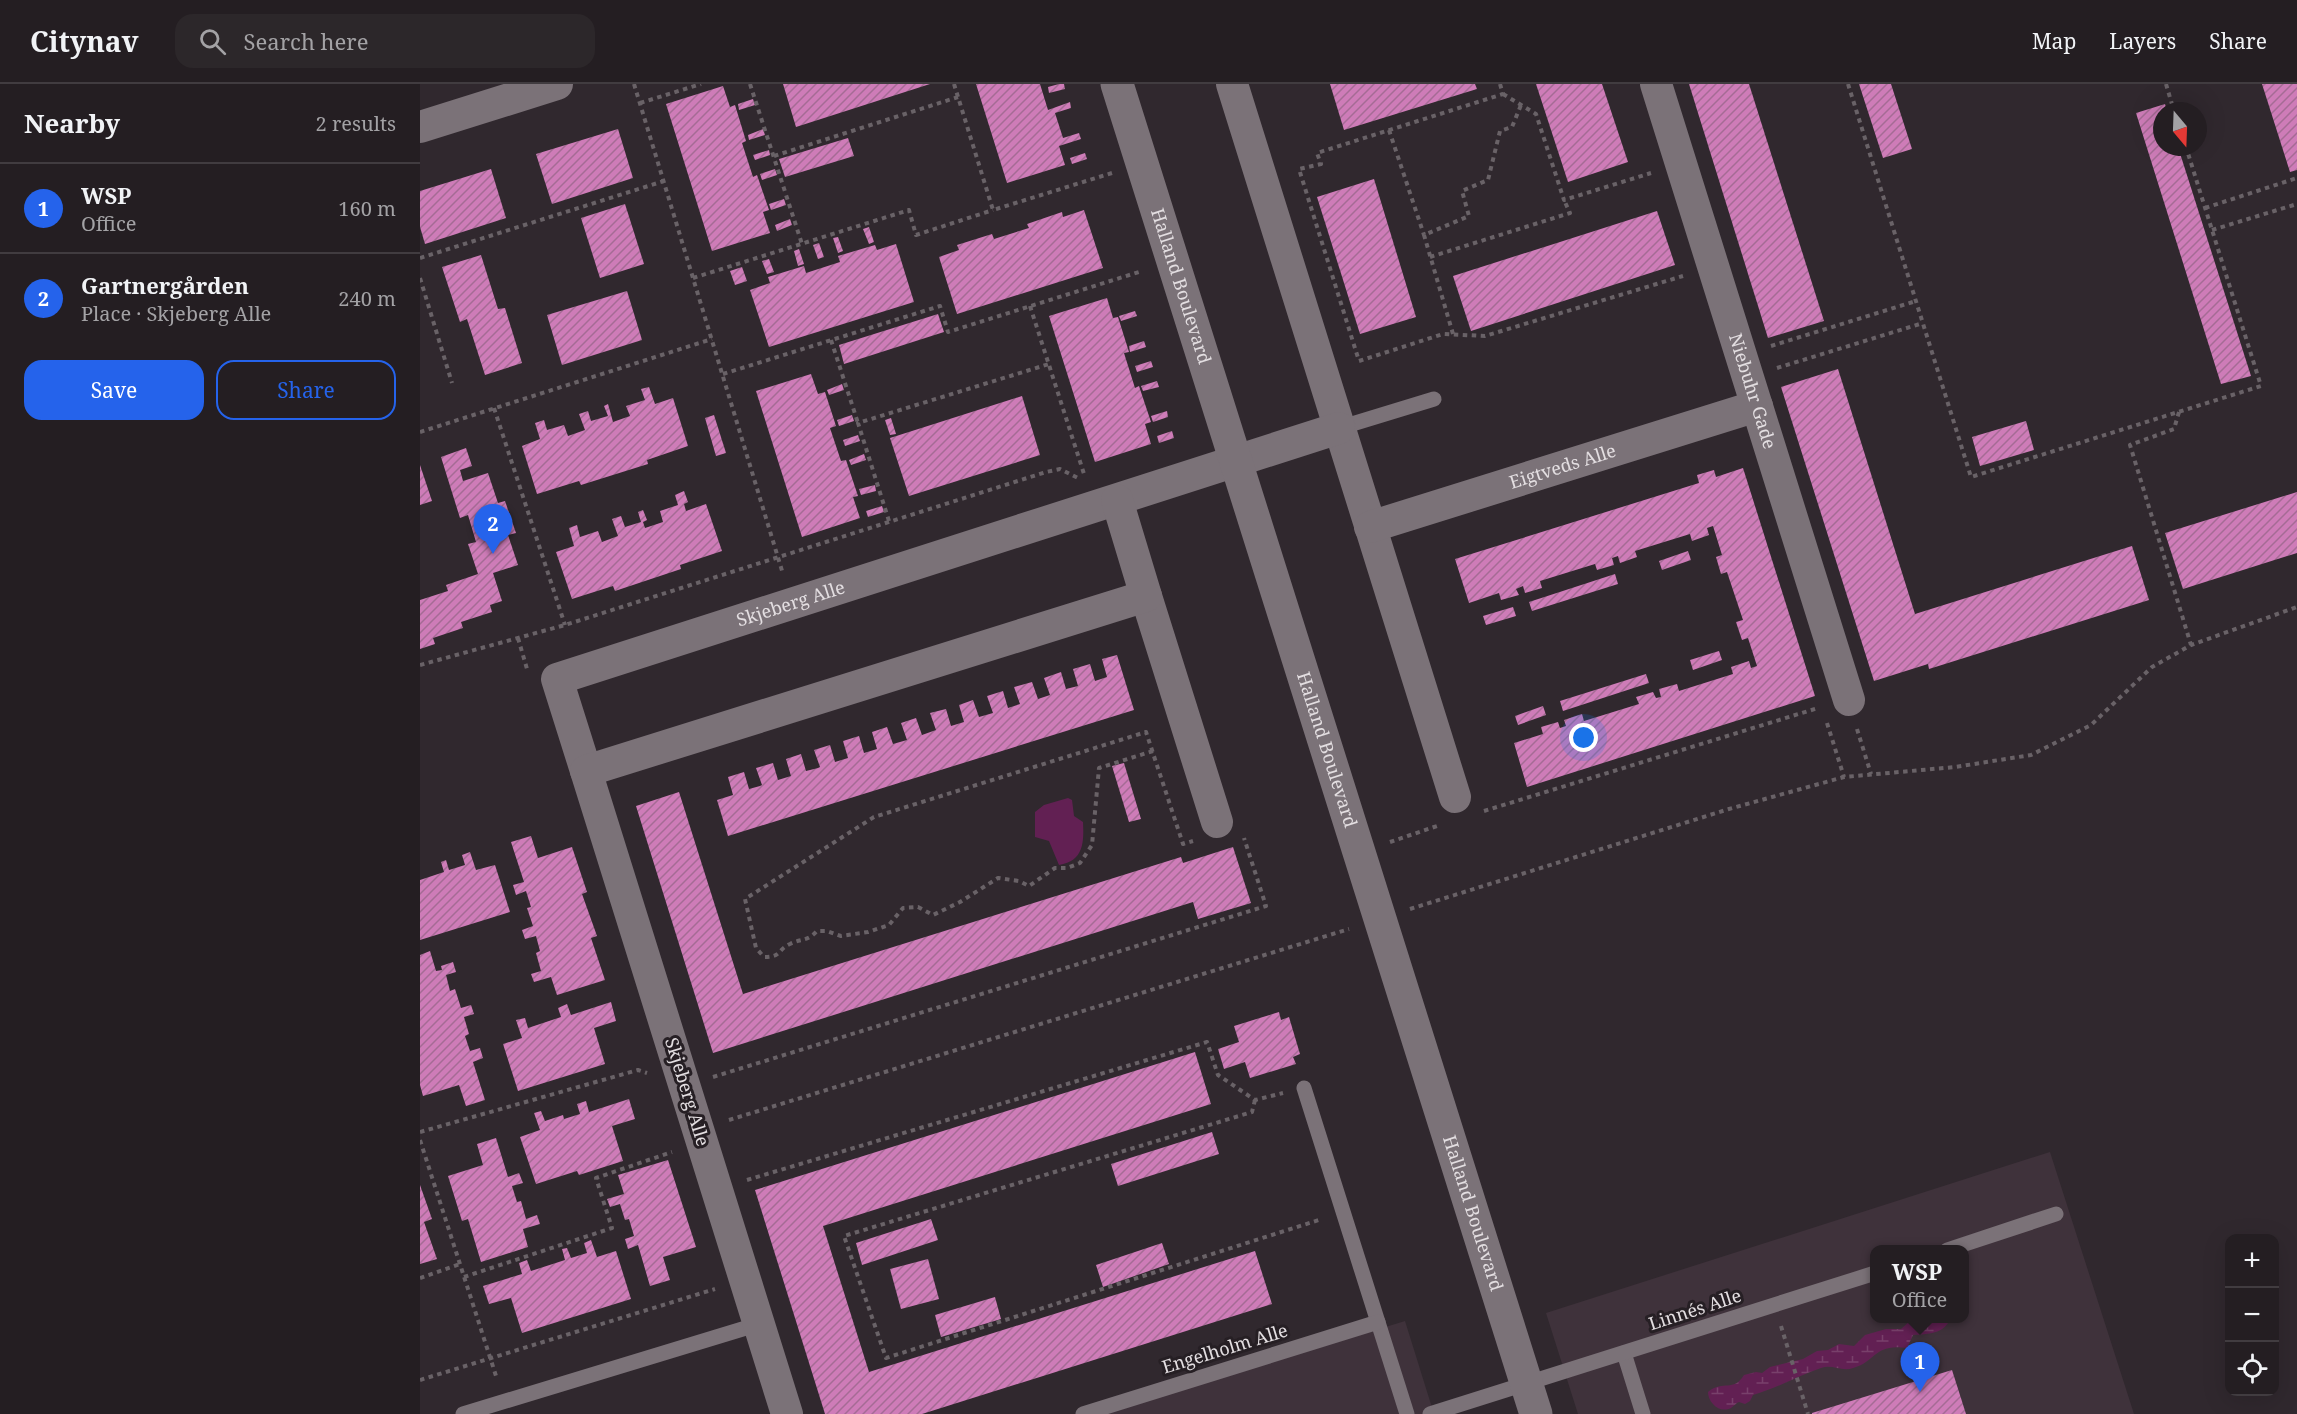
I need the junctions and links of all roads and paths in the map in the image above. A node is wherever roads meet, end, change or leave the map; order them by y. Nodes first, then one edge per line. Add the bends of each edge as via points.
1 (557, 84) edge
2 (634, 84) edge
3 (701, 84) edge
4 (750, 84) edge
5 (954, 84) edge
6 (1117, 84) edge
7 (1232, 84) edge
8 (1500, 84) edge
9 (1656, 84) edge
10 (1848, 84) edge
11 (2166, 84) edge
12 (1503, 94) junction
13 (958, 97) junction
14 (2172, 102) edge
15 (640, 103) junction
16 (1521, 105) junction
17 (420, 127) edge
18 (1389, 130) junction
19 (774, 156) junction
20 (2189, 156) edge
21 (1142, 164) junction
22 (1654, 172) dead end
23 (2297, 178) edge
24 (664, 181) junction
25 (1564, 200) junction
26 (2297, 204) edge
27 (2205, 208) junction
28 (993, 210) junction
29 (2212, 230) junction
30 (1424, 234) junction
31 (802, 244) junction
32 (1430, 257) junction
33 (420, 258) edge
34 (1172, 261) junction
35 (1686, 274) dead end
36 (420, 278) edge
37 (693, 278) junction
38 (1916, 301) junction
39 (1030, 306) junction
40 (1923, 323) junction
41 (1453, 334) junction
42 (712, 339) junction
43 (831, 340) junction
44 (1049, 364) junction
45 (723, 374) junction
46 (1748, 380) junction
47 (452, 383) dead end
48 (1434, 399) dead end
49 (494, 408) junction
50 (2179, 412) junction
51 (858, 423) junction
52 (1339, 428) junction
53 (420, 432) edge
54 (1235, 461) junction
55 (1116, 500) junction
56 (890, 521) junction
57 (1370, 527) junction
58 (778, 557) junction
59 (1146, 596) junction
60 (792, 603) junction
61 (2297, 607) edge
62 (565, 625) junction
63 (2192, 645) junction
64 (420, 665) edge
65 (1849, 700) joint
66 (1146, 732) dead end
67 (1153, 751) dead end
68 (586, 771) junction
69 (1871, 774) junction
70 (1844, 777) junction
71 (1457, 812) junction
72 (1217, 822) dead end
73 (1244, 838) dead end
74 (1359, 853) junction
75 (1446, 897) dead end
76 (1306, 943) dead end
77 (651, 1074) dead end
78 (685, 1086) junction
79 (1304, 1088) joint
80 (1255, 1100) junction
81 (698, 1130) junction
82 (420, 1132) edge
83 (420, 1140) edge
84 (717, 1189) junction
85 (1343, 1212) junction
86 (2056, 1214) dead end
87 (1962, 1245) edge
88 (460, 1264) junction
89 (1870, 1275) edge
90 (464, 1276) junction
91 (420, 1278) edge
92 (719, 1288) dead end
93 (1378, 1322) junction
94 (759, 1324) junction
95 (1788, 1347) dead end
96 (1624, 1353) junction
97 (490, 1358) junction
98 (420, 1380) edge
99 (1531, 1399) edge
100 (504, 1401) junction
101 (463, 1414) edge
102 (787, 1414) edge
103 (1083, 1414) edge
104 (1407, 1414) edge
105 (1430, 1414) edge
106 (1643, 1414) edge
107 (1808, 1414) edge

1 - 17 street
2 - 15 path
3 - 15 path
4 - 19 path
5 - 13 path
6 - 21 street, Halland Boulevard
7 - 52 street
8 - 12 path
9 - 46 street, Niebuhr Gade
10 - 38 path
11 - 14 path
12 - 16 path
12 - 18 path
13 - 19 path
13 - 28 path
15 - 24 path
16 - 25 path via 1536,114
16 - 30 path via 1512,127 1500,131 1488,180 1462,191 1469,216
18 - 30 path
18 - 41 path via 1317,153 1321,164 1299,169 1359,361
19 - 31 path
20 - 27 path
21 - 28 path
21 - 34 street, Halland Boulevard
22 - 25 path
23 - 27 path
24 - 33 path
24 - 37 path
25 - 32 path via 1570,213
26 - 29 path
27 - 29 path
28 - 31 path via 916,235 909,210
29 - 50 path via 2261,386
30 - 32 path
31 - 37 path
32 - 41 path
34 - 39 path
34 - 54 street, Halland Boulevard
35 - 41 path via 1485,336
36 - 47 path
37 - 42 path
38 - 40 path
38 - 46 path
39 - 43 path via 948,332 940,306
39 - 44 path
40 - 46 path
40 - 50 path via 1971,477
42 - 45 path
42 - 49 path
43 - 45 path
43 - 51 path
44 - 51 path
44 - 56 path via 1086,481 1060,469
45 - 58 path
46 - 57 street, Eigtveds Alle
46 - 65 street, Niebuhr Gade
48 - 52 lane
49 - 53 path
49 - 62 path
50 - 63 path via 2174,429 2130,445
51 - 56 path
52 - 54 street
52 - 57 street
54 - 55 street, Skjeberg Alle
54 - 74 street, Halland Boulevard
55 - 59 street
55 - 60 street, Skjeberg Alle
56 - 58 path
57 - 71 street
58 - 60 path
58 - 62 path
59 - 68 street
59 - 72 street
60 - 68 street, Skjeberg Alle via 557,679
61 - 63 path
62 - 64 path
63 - 69 path via 2152,667 2091,725 2031,755
65 - 69 path
66 - 67 path via 874,817 745,900 756,948 764,957 774,957 789,944 810,938 817,931 841,936 868,932 888,925 903,908 918,907 933,915 998,878 1029,886 1055,868 1080,863 1092,845 1099,768
68 - 78 street, Skjeberg Alle
69 - 70 path
70 - 71 path via 1820,707
70 - 75 path
71 - 74 path
73 - 78 path via 1266,906
74 - 99 street, Halland Boulevard
76 - 81 path
77 - 82 path via 638,1070
78 - 81 street, Skjeberg Alle
79 - 80 path
79 - 85 lane
80 - 84 path via 1218,1075 1208,1041
80 - 85 path via 1252,1112 844,1236 886,1358
81 - 84 street, Skjeberg Alle
81 - 90 path via 670,1136 675,1151 596,1178 612,1228
83 - 88 path
84 - 94 street, Skjeberg Alle
85 - 93 lane
86 - 87 lane
88 - 90 path
88 - 91 path
89 - 96 lane, Linnés Alle
90 - 97 path
92 - 97 path
93 - 103 lane, Engelholm Alle
93 - 104 lane
94 - 100 lane
94 - 102 street, Skjeberg Alle
95 - 107 path
96 - 99 lane, Linnés Alle
96 - 106 lane
97 - 98 path
97 - 100 path
99 - 105 lane
100 - 101 lane

